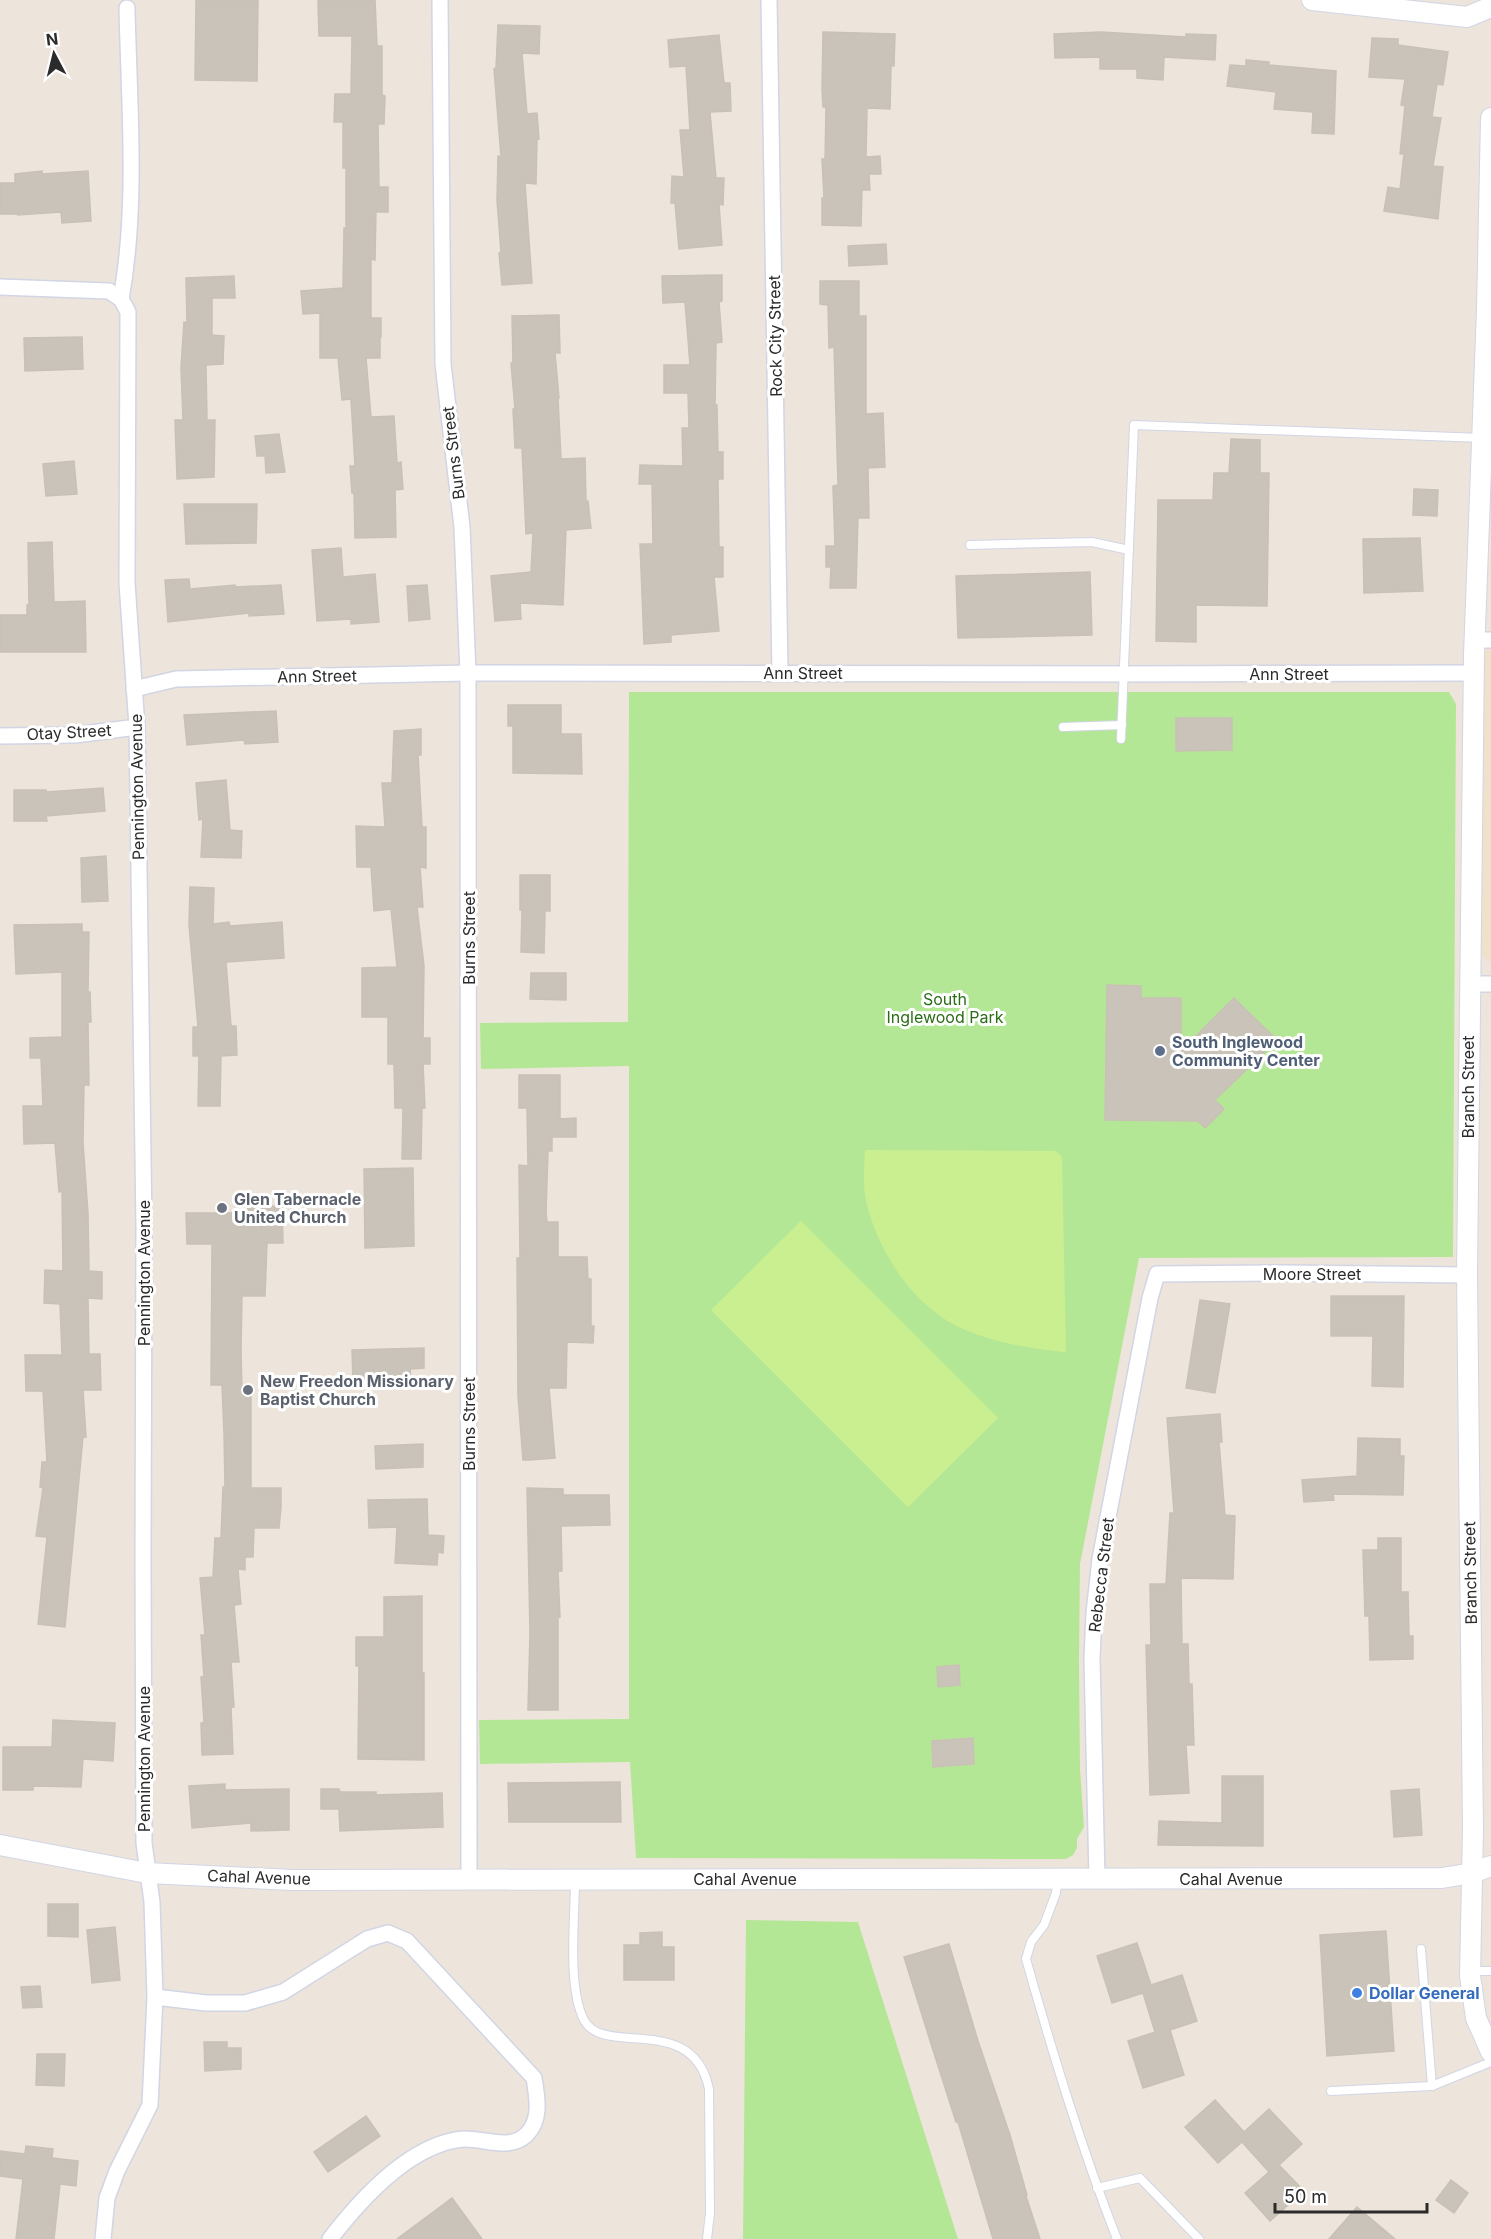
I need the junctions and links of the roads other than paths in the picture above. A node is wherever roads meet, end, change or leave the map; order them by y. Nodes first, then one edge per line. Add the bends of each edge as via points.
1 (440, 0) edge
2 (770, 0) edge
3 (1312, 0) edge
4 (1491, 7) edge
5 (127, 8) dead end
6 (1491, 118) edge
7 (0, 287) edge
8 (121, 299) junction
9 (1489, 316) edge
10 (1482, 438) junction
11 (970, 545) dead end
12 (1129, 550) junction
13 (1483, 640) edge
14 (468, 673) junction
15 (780, 673) junction
16 (1474, 673) junction
17 (1123, 674) junction
18 (134, 689) junction
19 (1122, 725) junction
20 (137, 727) junction
21 (1063, 727) dead end
22 (0, 736) edge
23 (1121, 739) dead end
24 (1469, 984) junction
25 (1491, 984) edge
26 (1157, 1275) joint
27 (1467, 1275) junction
28 (0, 1845) edge
29 (1491, 1866) edge
30 (147, 1873) junction
31 (1472, 1873) junction
32 (468, 1878) junction
33 (575, 1878) junction
34 (1097, 1879) junction
35 (1058, 1880) junction
36 (1421, 1949) dead end
37 (1470, 1971) junction
38 (1491, 1971) edge
39 (155, 1997) junction
40 (1491, 2052) edge
41 (1491, 2062) edge
42 (1432, 2086) junction
43 (1331, 2091) dead end
44 (1097, 2188) junction
45 (103, 2239) edge
46 (330, 2239) edge
47 (707, 2239) edge
48 (1117, 2239) edge
49 (1199, 2239) edge

1 - 14 street, Burns Street via 443,364 462,528
2 - 15 street, Rock City Street
3 - 4 street via 1467,17
5 - 8 street via 131,208
6 - 9 street, Branch Street
7 - 8 street via 109,291
8 - 18 street, Pennington Avenue via 128,312 128,583
9 - 10 street, Branch Street
10 - 12 lane via 1134,425
10 - 13 street, Branch Street
11 - 12 lane via 1092,542
12 - 17 lane
13 - 16 street, Branch Street
14 - 15 street, Ann Street
14 - 18 street, Ann Street via 176,679
14 - 32 street, Burns Street
15 - 17 street, Ann Street
16 - 17 street, Ann Street
16 - 24 street, Branch Street
17 - 19 lane
18 - 20 street, Pennington Avenue
19 - 21 lane
19 - 23 lane
20 - 22 street, Otay Street via 75,735
20 - 30 street, Pennington Avenue
24 - 25 street
24 - 27 street, Branch Street
26 - 27 street, Moore Street
26 - 34 street, Rebecca Street via 1102,1548 1094,1613
27 - 31 street, Branch Street
28 - 30 street, Cahal Avenue
29 - 31 street, Cahal Avenue
30 - 32 street, Cahal Avenue via 293,1880
30 - 39 street, Pennington Avenue via 152,1902
31 - 34 street, Cahal Avenue via 1442,1878
31 - 37 street, Branch Street
32 - 33 street, Cahal Avenue
33 - 35 street, Cahal Avenue
33 - 47 lane via 576,1994 586,2023 601,2033 673,2044 685,2050 706,2074 710,2213
34 - 35 street, Cahal Avenue
35 - 44 lane via 1044,1925 1031,1942 1026,1959
36 - 42 lane
37 - 38 lane
37 - 40 street, Branch Street via 1476,2018
39 - 45 street, Pennington Avenue via 150,2105 107,2198
39 - 46 street via 245,2003 283,1992 367,1939 388,1933 407,1941 534,2078 537,2116 526,2135 510,2144 463,2139 431,2148 390,2173
41 - 42 lane
42 - 43 lane
44 - 48 lane
44 - 49 lane via 1140,2178

